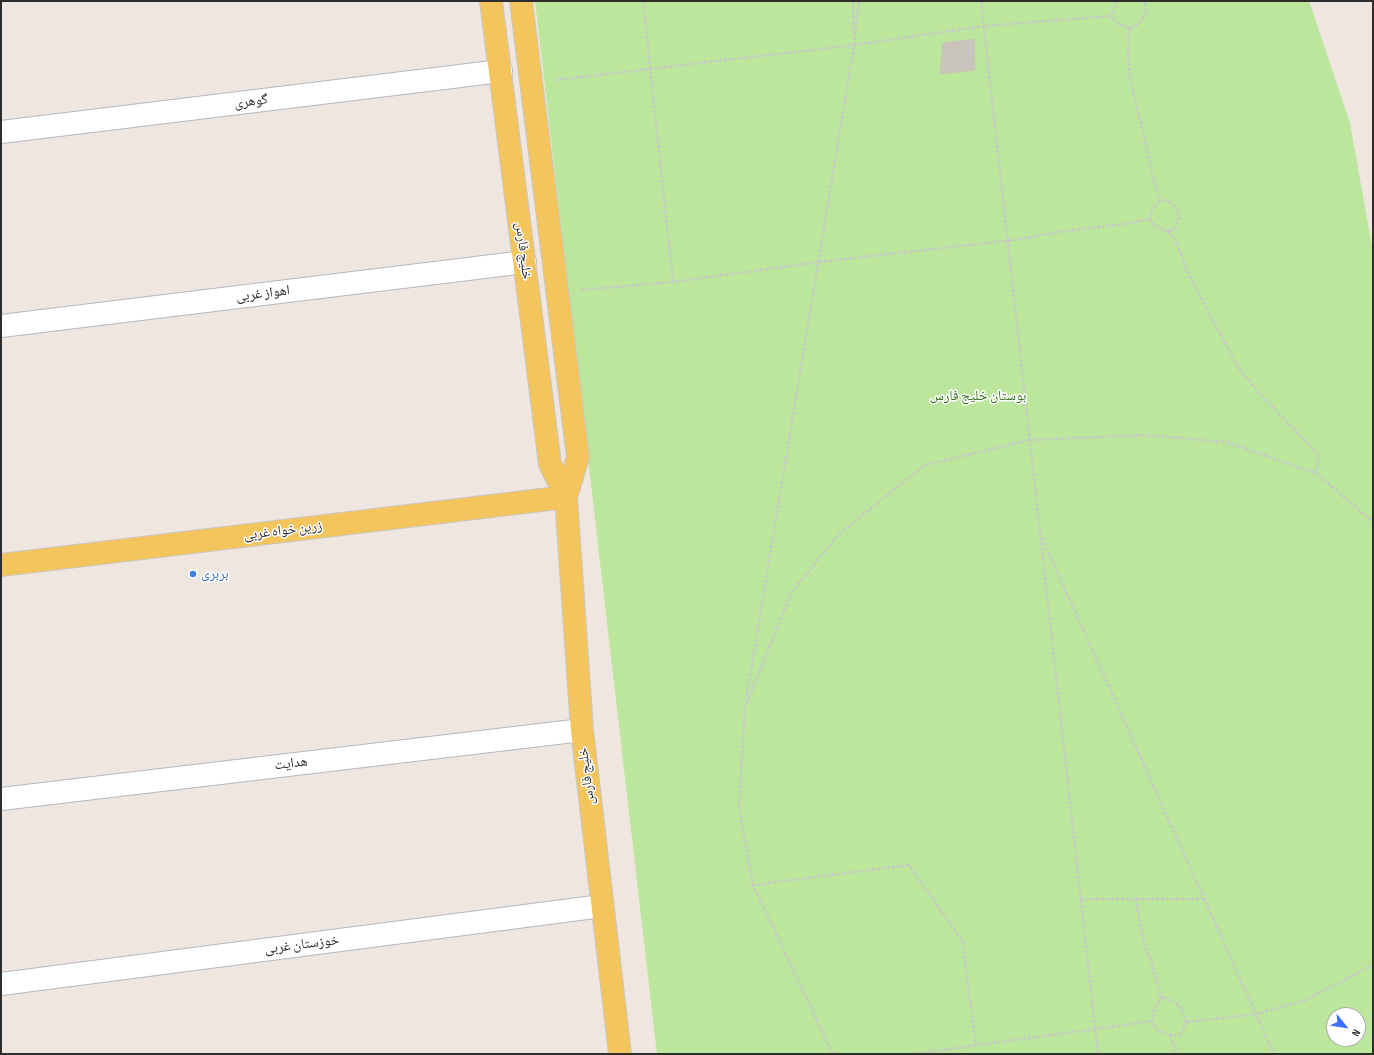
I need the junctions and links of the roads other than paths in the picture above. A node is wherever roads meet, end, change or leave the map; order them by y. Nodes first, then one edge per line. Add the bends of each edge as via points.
1 (491, 1) edge
2 (521, 1) edge
3 (501, 71) junction
4 (1, 132) edge
5 (525, 262) junction
6 (1, 326) edge
7 (566, 497) junction
8 (1, 565) edge
9 (582, 730) junction
10 (1, 799) edge
11 (602, 906) junction
12 (1, 984) edge
13 (620, 1054) edge

1 - 3 main road, خلیج فارس
2 - 7 main road, خلیج فارس via 578,457
3 - 4 street, گوهری
3 - 5 main road, خلیج فارس
5 - 6 street, اهواز غربی
5 - 7 main road, خلیج فارس via 550,464
7 - 8 main road, زرین خواه غربی
7 - 9 main road, خلیج فارس
9 - 10 street, هدایت
9 - 11 main road, خلیج فارس
11 - 12 street, خوزستان غربی
11 - 13 main road, خلیج فارس

